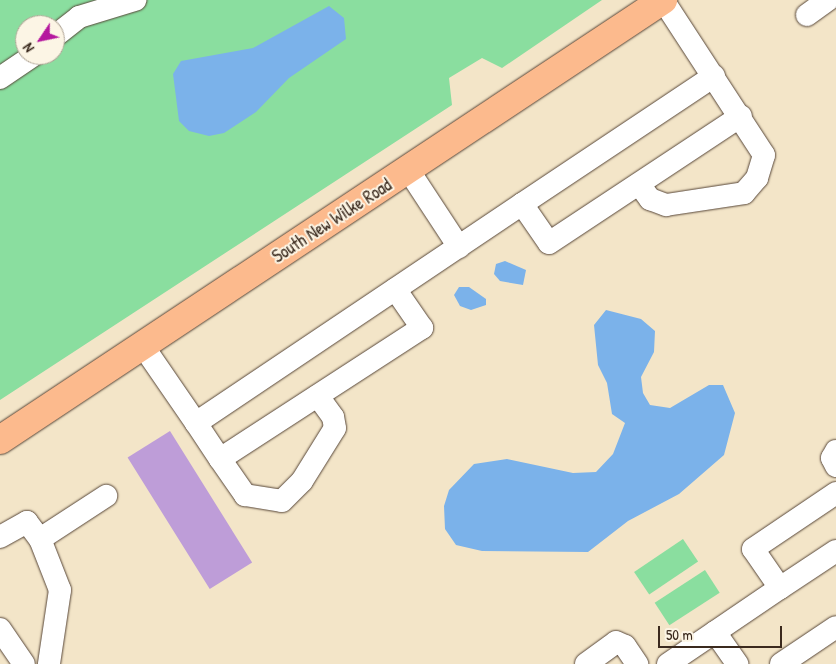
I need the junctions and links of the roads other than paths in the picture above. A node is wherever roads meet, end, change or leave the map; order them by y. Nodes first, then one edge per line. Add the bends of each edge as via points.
1 (135, 0) edge
2 (663, 0) edge
3 (828, 0) edge
4 (807, 15) dead end
5 (65, 28) edge
6 (19, 65) edge
7 (714, 76) junction
8 (0, 78) edge
9 (741, 116) junction
10 (409, 171) junction
11 (638, 184) junction
12 (522, 204) junction
13 (458, 247) junction
14 (395, 289) junction
15 (142, 346) junction
16 (318, 396) junction
17 (196, 423) junction
18 (0, 440) edge
19 (836, 451) edge
20 (220, 459) junction
21 (836, 466) edge
22 (836, 492) edge
23 (106, 496) dead end
24 (0, 537) edge
25 (40, 539) junction
26 (836, 551) edge
27 (780, 588) junction
28 (836, 627) edge
29 (0, 629) edge
30 (715, 632) junction
31 (24, 664) edge
32 (49, 664) edge
33 (586, 664) edge
34 (638, 664) edge
35 (668, 664) edge
36 (737, 664) edge
37 (781, 664) edge

1 - 5 street via 79,18
2 - 7 street
2 - 10 main road, South New Wilke Road
3 - 4 street
6 - 8 street
7 - 9 street
7 - 12 street
9 - 11 street
9 - 11 street via 764,155 758,178 744,193 666,205 650,199
10 - 13 street
10 - 15 main road, South New Wilke Road
11 - 12 street via 549,243
12 - 13 street
13 - 14 street
14 - 16 street via 422,328
14 - 17 street
15 - 17 street
15 - 18 main road, South New Wilke Road
16 - 20 street
16 - 20 street via 334,418 335,428 302,481 282,501 245,495
17 - 20 street
19 - 21 street via 832,458
22 - 27 street via 753,549
23 - 25 street
24 - 25 street via 27,522
25 - 32 street via 60,590
26 - 27 street
27 - 30 street
28 - 37 street
29 - 31 street
30 - 35 street
30 - 36 street
33 - 34 street via 616,642 625,646

